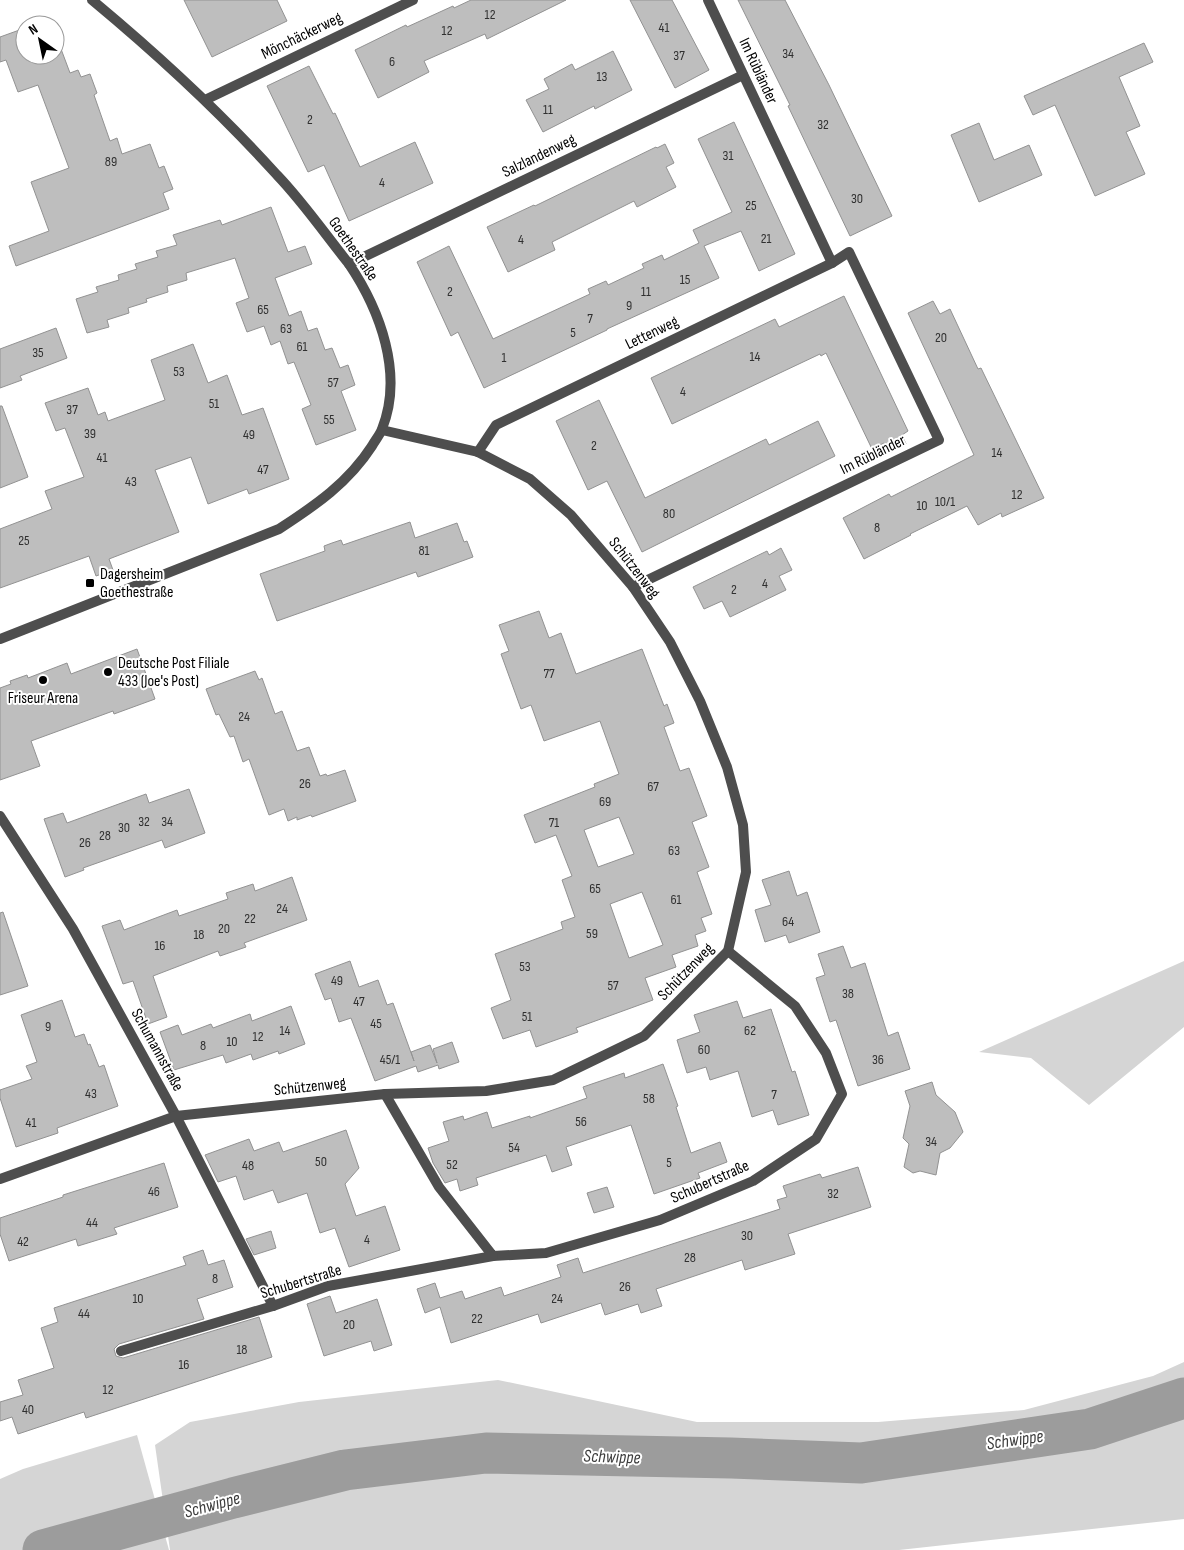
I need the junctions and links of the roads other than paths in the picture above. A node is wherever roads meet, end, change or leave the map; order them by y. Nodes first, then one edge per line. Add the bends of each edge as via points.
1 (92, 0) edge
2 (413, 0) edge
3 (708, 0) edge
4 (743, 76) junction
5 (204, 100) junction
6 (849, 252) joint
7 (832, 263) junction
8 (349, 264) junction
9 (382, 430) junction
10 (478, 452) junction
11 (633, 587) junction
12 (0, 639) edge
13 (0, 816) edge
14 (3, 827) edge
15 (728, 951) junction
16 (385, 1094) junction
17 (176, 1116) junction
18 (0, 1179) edge
19 (493, 1256) junction
20 (273, 1306) junction
21 (121, 1351) dead end

1 - 5 street, Goethestraße
2 - 5 street, Mönchäckerweg
3 - 4 street, Im Rübländer
4 - 7 street, Im Rübländer
4 - 8 street, Salzlandenweg
5 - 8 street, Goethestraße via 278,175
6 - 7 street, Lettenweg
6 - 11 street, Im Rübländer via 939,440
7 - 10 street, Lettenweg via 496,425
8 - 9 street, Goethestraße via 371,303 384,338 391,374 390,402
9 - 10 street, Schützenweg
9 - 12 street, Goethestraße via 344,482 279,529
10 - 11 street, Schützenweg via 530,479 570,515
11 - 15 street, Schützenweg via 670,642 728,767 743,825 746,872
13 - 14 street, Schumannstraße
14 - 17 street, Schumannstraße via 74,929
15 - 16 street, Schützenweg via 644,1036 553,1080 486,1091
15 - 19 street, Schubertstraße via 795,1006 826,1053 842,1094 816,1139 753,1181 660,1220 546,1253
16 - 17 street, Schützenweg
16 - 19 street via 439,1187
17 - 18 street, Schützenweg
17 - 20 street, Schumannstraße
19 - 20 street, Schubertstraße via 328,1286
20 - 21 street, Schubertstraße

